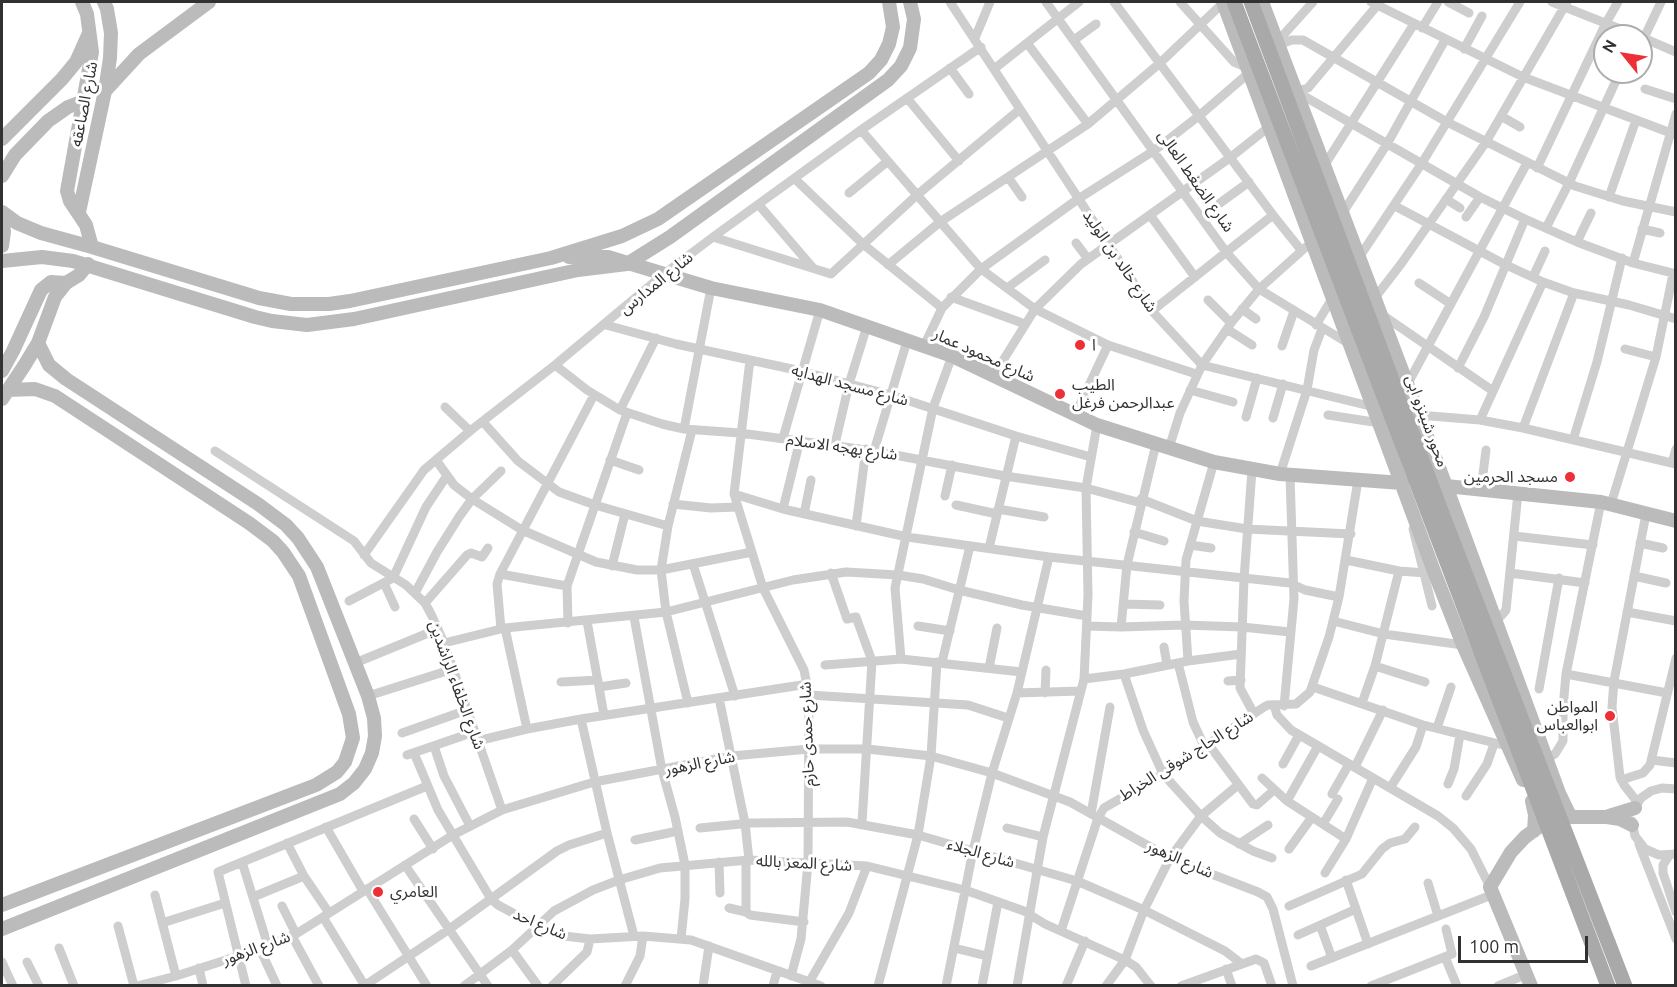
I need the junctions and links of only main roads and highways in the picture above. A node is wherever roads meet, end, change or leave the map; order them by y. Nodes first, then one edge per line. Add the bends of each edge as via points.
1 (1227, 2) edge
2 (1261, 3) edge
3 (1608, 986) edge
4 (1625, 986) edge

1 - 3 main road, محور شينزو ابى
2 - 4 main road, محور شينزو ابى via 1443,516

